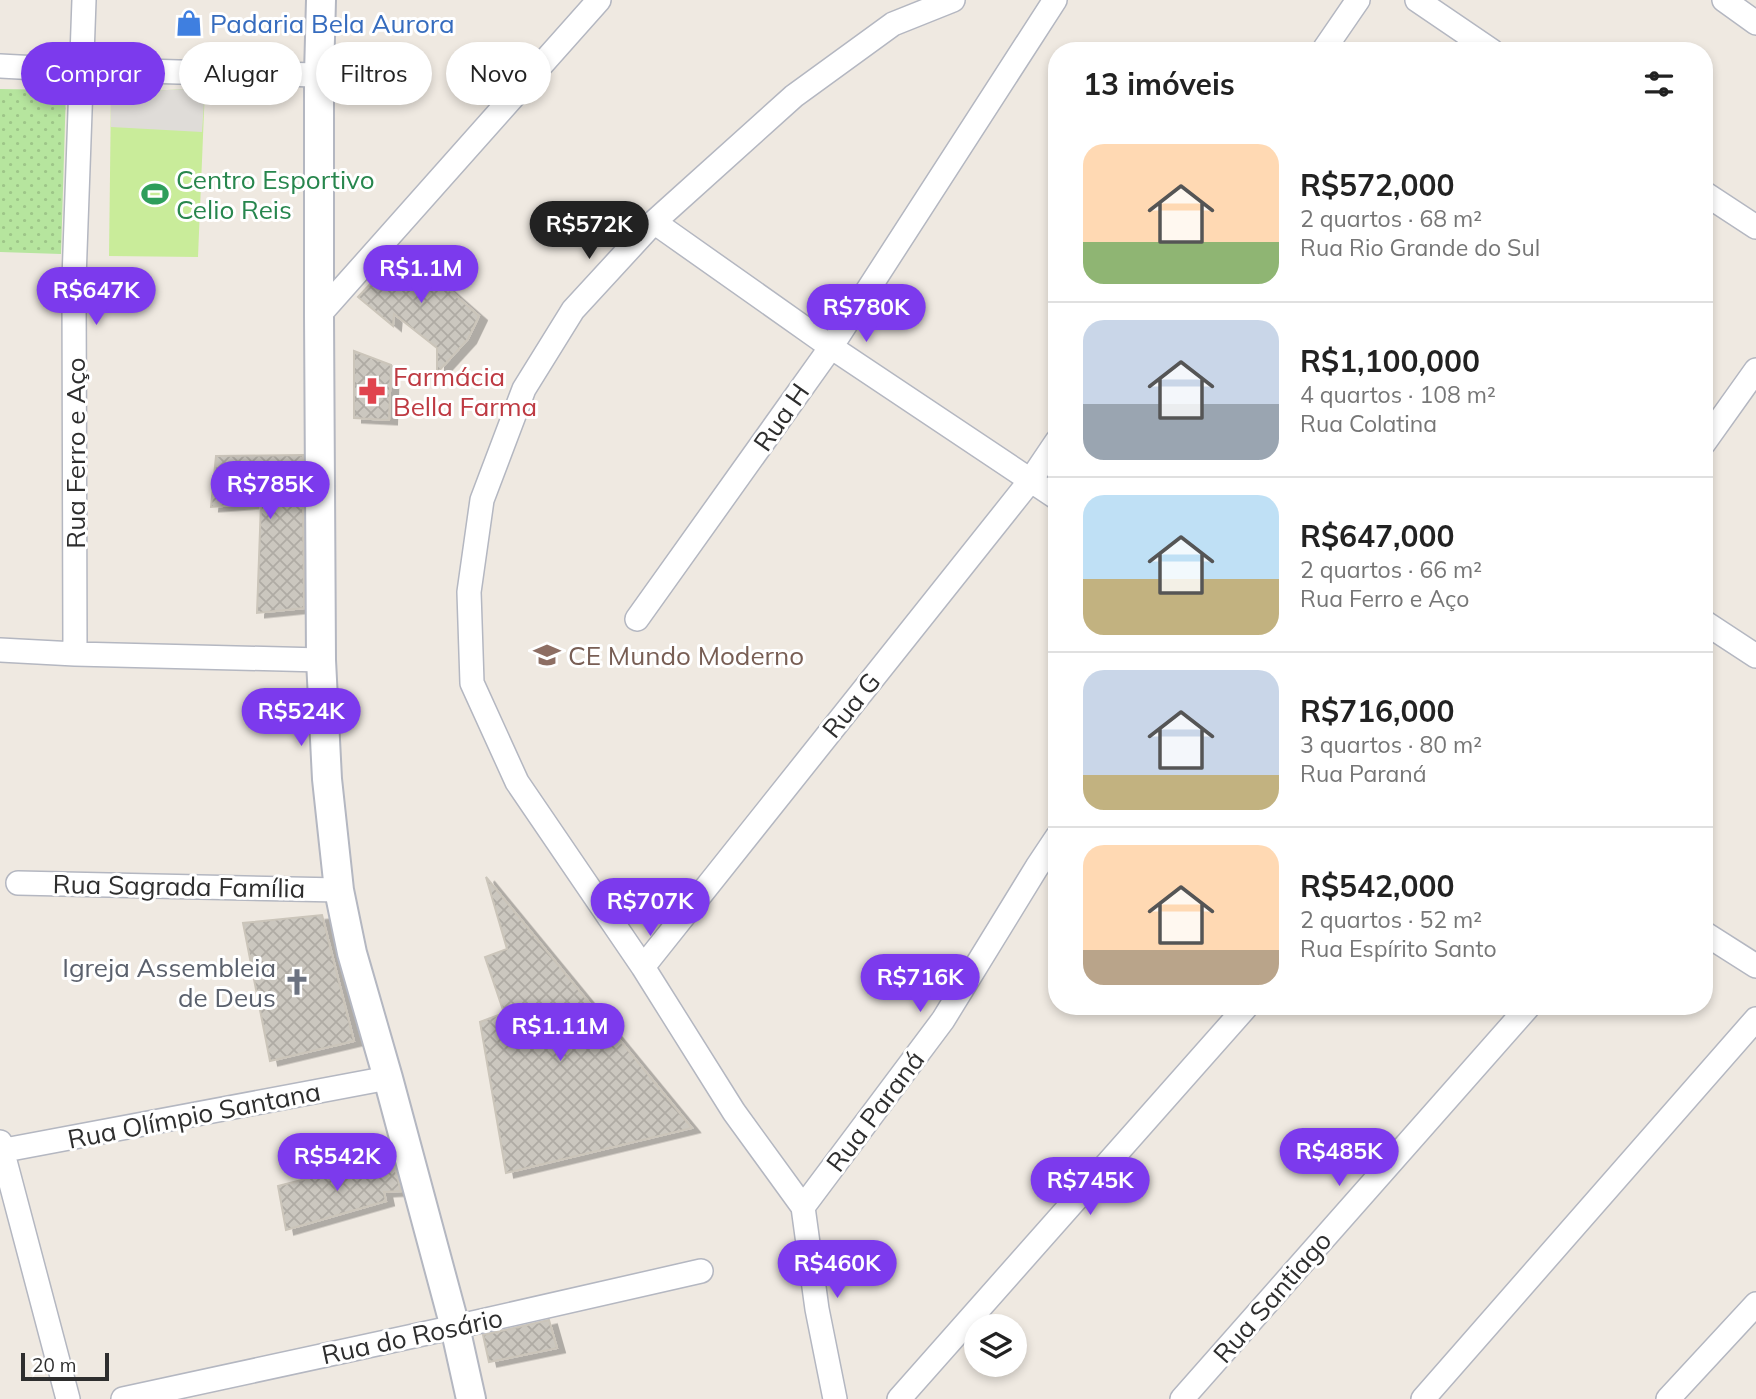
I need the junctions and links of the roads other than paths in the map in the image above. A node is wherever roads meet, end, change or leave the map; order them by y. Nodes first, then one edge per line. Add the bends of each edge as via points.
1 (84, 0) edge
2 (321, 0) edge
3 (599, 0) edge
4 (953, 0) edge
5 (1055, 0) edge
6 (1357, 0) edge
7 (1417, 0) edge
8 (1724, 0) edge
9 (1756, 23) edge
10 (83, 42) edge
11 (320, 42) edge
12 (1329, 42) edge
13 (1479, 42) edge
14 (0, 66) edge
15 (21, 67) edge
16 (165, 71) edge
17 (316, 75) edge
18 (82, 105) edge
19 (319, 105) edge
20 (1713, 199) edge
21 (654, 222) junction
22 (1756, 227) edge
23 (319, 315) junction
24 (831, 347) junction
25 (1756, 370) edge
26 (1713, 430) edge
27 (1048, 455) edge
28 (1030, 481) junction
29 (1048, 492) edge
30 (637, 619) dead end
31 (1713, 628) edge
32 (0, 650) edge
33 (75, 654) junction
34 (1756, 656) edge
35 (321, 660) junction
36 (1048, 850) edge
37 (18, 883) dead end
38 (339, 890) junction
39 (1713, 939) edge
40 (1756, 966) edge
41 (643, 967) junction
42 (1239, 1015) edge
43 (1521, 1015) edge
44 (1756, 1019) edge
45 (388, 1078) junction
46 (1, 1148) edge
47 (803, 1207) junction
48 (701, 1271) dead end
49 (1756, 1304) edge
50 (455, 1327) junction
51 (68, 1399) edge
52 (123, 1399) edge
53 (471, 1399) edge
54 (835, 1399) edge
55 (899, 1399) edge
56 (1182, 1399) edge
57 (1423, 1399) edge
58 (1668, 1399) edge

1 - 10 street, Rua Ferro e Aço
2 - 11 street
3 - 23 street
4 - 21 street via 893,24 794,96
5 - 24 street, Rua H
6 - 12 street
7 - 13 street
8 - 9 street
14 - 15 street
16 - 17 street
18 - 33 street, Rua Ferro e Aço via 74,279
19 - 23 street
20 - 22 street
21 - 24 street
21 - 41 street via 573,310 524,389 482,500 469,592 472,683 517,782
23 - 35 street
24 - 28 street
24 - 30 street, Rua H
25 - 26 street
27 - 28 street, Rua G
28 - 29 street
28 - 41 street, Rua G
31 - 34 street
32 - 33 street
33 - 35 street
35 - 38 street
36 - 47 street, Rua Paraná via 943,1020
37 - 38 street, Rua Sagrada Família
38 - 45 street
39 - 40 street
41 - 47 street via 734,1112
42 - 55 street
43 - 56 street, Rua Santiago
44 - 57 street
45 - 46 street, Rua Olímpio Santana
45 - 50 street
46 - 51 street
47 - 54 street
48 - 50 street, Rua do Rosário
49 - 58 street
50 - 52 street, Rua do Rosário
50 - 53 street

